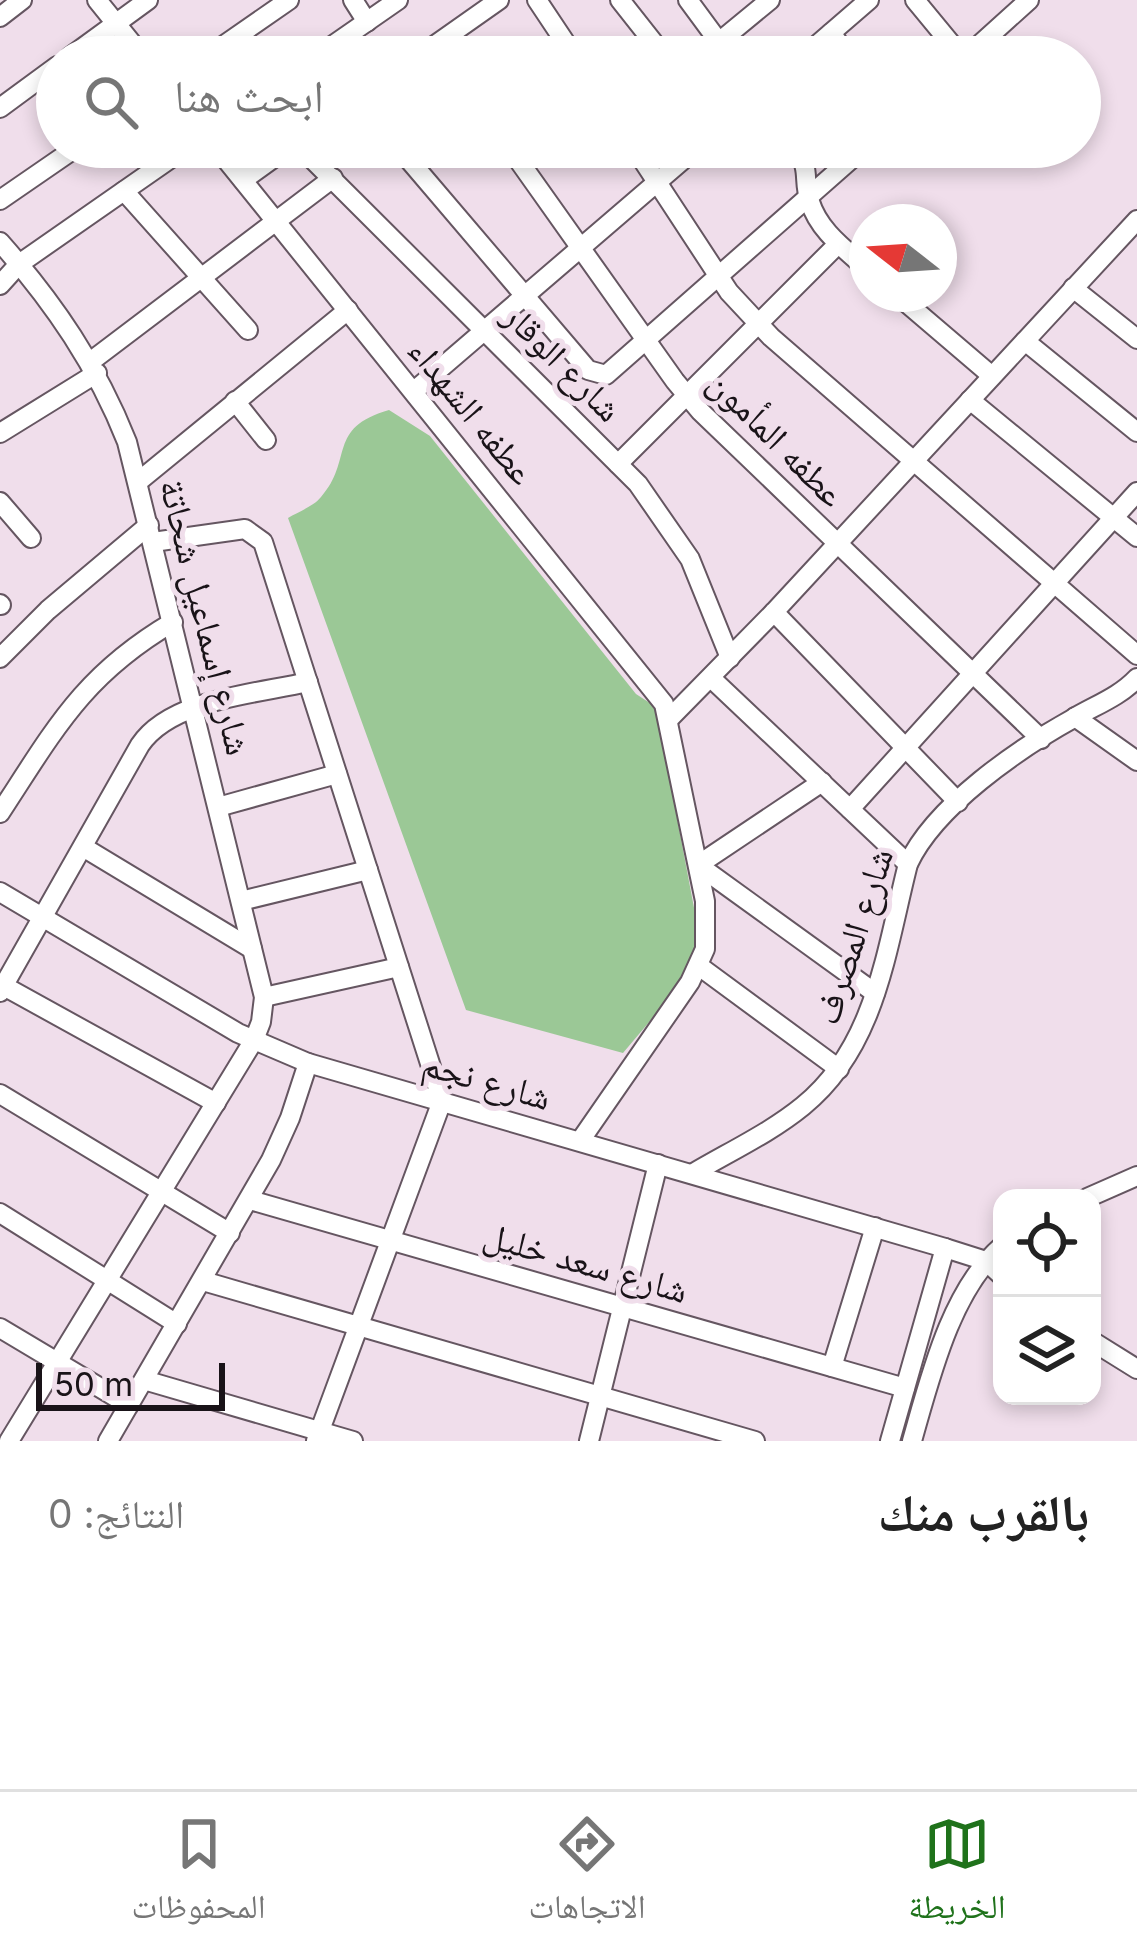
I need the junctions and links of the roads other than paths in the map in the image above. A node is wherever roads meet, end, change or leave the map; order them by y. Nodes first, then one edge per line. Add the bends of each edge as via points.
1 (22, 0) edge
2 (98, 0) edge
3 (148, 0) edge
4 (289, 0) edge
5 (353, 0) edge
6 (398, 0) edge
7 (499, 0) edge
8 (537, 0) edge
9 (620, 0) edge
10 (688, 0) edge
11 (770, 0) edge
12 (869, 0) edge
13 (915, 0) edge
14 (1021, 2) edge
15 (0, 17) edge
16 (367, 22) junction
17 (116, 23) junction
18 (831, 32) junction
19 (98, 36) edge
20 (126, 36) edge
21 (237, 36) edge
22 (347, 36) edge
23 (458, 36) edge
24 (556, 36) edge
25 (648, 36) edge
26 (714, 36) edge
27 (737, 36) edge
28 (827, 36) edge
29 (834, 36) edge
30 (946, 36) edge
31 (986, 36) edge
32 (36, 81) edge
33 (0, 108) edge
34 (46, 168) edge
35 (157, 168) edge
36 (234, 168) edge
37 (259, 168) edge
38 (322, 168) edge
39 (416, 168) edge
40 (524, 168) edge
41 (648, 168) edge
42 (673, 168) edge
43 (808, 168) edge
44 (842, 168) edge
45 (333, 178) junction
46 (243, 179) junction
47 (657, 182) junction
48 (124, 191) junction
49 (808, 198) junction
50 (0, 200) edge
51 (276, 222) junction
52 (1135, 224) edge
53 (0, 242) edge
54 (838, 244) junction
55 (581, 247) junction
56 (849, 253) edge
57 (20, 264) junction
58 (720, 277) junction
59 (201, 278) junction
60 (0, 285) edge
61 (1073, 288) junction
62 (524, 296) junction
63 (348, 310) junction
64 (919, 312) edge
65 (758, 324) junction
66 (248, 330) dead end
67 (484, 330) junction
68 (1137, 339) edge
69 (1025, 340) junction
70 (647, 343) junction
71 (94, 367) junction
72 (992, 376) junction
73 (414, 391) junction
74 (687, 396) junction
75 (970, 400) junction
76 (235, 401) junction
77 (1137, 432) edge
78 (0, 433) edge
79 (266, 440) dead end
80 (913, 461) junction
81 (619, 464) junction
82 (139, 481) junction
83 (1137, 492) edge
84 (0, 502) edge
85 (1115, 519) junction
86 (151, 533) junction
87 (1137, 537) edge
88 (31, 538) dead end
89 (837, 543) junction
90 (1055, 584) junction
91 (774, 612) junction
92 (173, 622) junction
93 (1137, 656) edge
94 (0, 658) edge
95 (730, 658) junction
96 (973, 674) junction
97 (711, 678) junction
98 (1137, 678) edge
99 (308, 682) junction
100 (194, 708) junction
101 (1075, 717) junction
102 (668, 720) junction
103 (1041, 739) junction
104 (906, 748) junction
105 (1137, 761) edge
106 (338, 774) junction
107 (822, 782) junction
108 (958, 802) junction
109 (218, 807) junction
110 (850, 809) junction
111 (0, 813) edge
112 (83, 847) junction
113 (908, 864) junction
114 (698, 865) junction
115 (368, 870) junction
116 (0, 892) edge
117 (241, 901) junction
118 (42, 917) junction
119 (253, 949) junction
120 (699, 966) junction
121 (399, 967) junction
122 (1, 987) edge
123 (875, 993) junction
124 (264, 997) junction
125 (254, 1040) junction
126 (308, 1063) junction
127 (839, 1069) junction
128 (0, 1094) edge
129 (442, 1101) junction
130 (216, 1102) junction
131 (580, 1141) junction
132 (658, 1164) junction
133 (692, 1174) junction
134 (1137, 1176) edge
135 (1137, 1186) edge
136 (161, 1192) junction
137 (1101, 1192) edge
138 (1101, 1195) edge
139 (250, 1199) junction
140 (0, 1213) edge
141 (875, 1227) junction
142 (230, 1233) junction
143 (391, 1240) junction
144 (945, 1248) junction
145 (993, 1254) edge
146 (986, 1261) junction
147 (993, 1268) edge
148 (107, 1280) junction
149 (203, 1281) junction
150 (622, 1306) junction
151 (177, 1324) junction
152 (360, 1326) junction
153 (0, 1328) edge
154 (1101, 1347) edge
155 (57, 1362) junction
156 (832, 1367) junction
157 (1137, 1369) edge
158 (144, 1380) junction
159 (905, 1388) junction
160 (600, 1396) junction
161 (130, 1405) junction
162 (0, 1434) edge
163 (319, 1436) edge
164 (9, 1440) edge
165 (108, 1441) edge
166 (353, 1441) edge
167 (589, 1441) edge
168 (755, 1441) edge
169 (890, 1441) edge
170 (912, 1441) edge

1 - 15 street
2 - 17 street
3 - 17 street
4 - 21 street
5 - 16 street
6 - 16 street
7 - 23 street
8 - 24 street
9 - 25 street
10 - 26 street
11 - 27 street
12 - 18 street
13 - 30 street
14 - 31 street
16 - 22 street
17 - 19 street
17 - 20 street
18 - 28 street
18 - 29 street
32 - 33 street
34 - 50 street
35 - 48 street
36 - 46 street, عطفه الشهداء
37 - 46 street
38 - 45 street, شارع الوقار
39 - 62 street
40 - 55 street, عطفه المأمون
41 - 47 street
42 - 47 street
43 - 49 street
44 - 49 street
45 - 51 street
45 - 67 street, شارع الوقار
46 - 51 street, عطفه الشهداء
47 - 55 street
47 - 58 street
48 - 57 street
48 - 59 street
49 - 54 street
49 - 58 street
51 - 59 street
51 - 63 street, عطفه الشهداء
52 - 61 street
53 - 57 street, شارع إسماعيل شحاتة
54 - 56 street
54 - 65 street
55 - 62 street
55 - 70 street, عطفه المأمون
57 - 60 street
57 - 71 street, شارع إسماعيل شحاتة
58 - 65 street
58 - 70 street
59 - 66 street
59 - 71 street
61 - 68 street
61 - 69 street
62 - 67 street
62 - 70 street via 599,375 614,373
63 - 73 street, عطفه الشهداء
63 - 76 street
64 - 72 street
65 - 74 street
65 - 80 street
67 - 73 street
67 - 81 street, شارع الوقار
69 - 72 street
69 - 77 street
70 - 74 street, عطفه المأمون
71 - 78 street
71 - 82 street, شارع إسماعيل شحاتة
72 - 75 street
73 - 102 street, عطفه الشهداء via 654,690
74 - 81 street
74 - 89 street, عطفه المأمون
75 - 80 street
75 - 85 street
76 - 79 street
76 - 82 street
80 - 89 street
80 - 90 street
81 - 95 street, شارع الوقار via 689,559
82 - 86 street, شارع إسماعيل شحاتة
83 - 85 street
84 - 88 street
85 - 87 street
85 - 90 street
86 - 92 street, شارع إسماعيل شحاتة
86 - 94 street via 48,610
86 - 99 street via 255,534
89 - 91 street
89 - 96 street, عطفه المأمون
90 - 93 street
90 - 96 street
91 - 95 street
91 - 104 street
92 - 100 street, شارع إسماعيل شحاتة
92 - 111 street via 90,683
95 - 97 street
96 - 103 street, عطفه المأمون
96 - 104 street
97 - 102 street
97 - 107 street
98 - 101 street, شارع المصرف
99 - 100 street
99 - 106 street
100 - 109 street, شارع إسماعيل شحاتة
100 - 112 street via 148,734
101 - 103 street, شارع المصرف
101 - 105 street
102 - 114 street, عطفه الشهداء
103 - 108 street, شارع المصرف
104 - 108 street
104 - 110 street
106 - 109 street
106 - 115 street
107 - 110 street
107 - 114 street
108 - 113 street, شارع المصرف via 918,842
109 - 117 street, شارع إسماعيل شحاتة
110 - 113 street
112 - 118 street
112 - 119 street
113 - 123 street, شارع المصرف
114 - 120 street, عطفه الشهداء via 707,916
114 - 123 street
115 - 117 street
115 - 121 street
116 - 118 street, شارع نجم
117 - 119 street, شارع إسماعيل شحاتة
118 - 122 street
118 - 125 street, شارع نجم
119 - 124 street, شارع إسماعيل شحاتة
120 - 127 street
120 - 131 street
121 - 124 street
121 - 129 street
122 - 130 street
123 - 127 street, شارع المصرف
124 - 125 street, شارع إسماعيل شحاتة
125 - 126 street, شارع نجم
125 - 130 street, شارع إسماعيل شحاتة
126 - 129 street, شارع نجم
126 - 139 street
127 - 133 street, شارع المصرف via 803,1106
128 - 136 street
129 - 131 street, شارع نجم
129 - 143 street
130 - 136 street, شارع إسماعيل شحاتة
131 - 132 street, شارع نجم
132 - 133 street, شارع نجم
132 - 150 street
133 - 141 street, شارع نجم
134 - 137 street
135 - 138 street
136 - 142 street
136 - 148 street, شارع إسماعيل شحاتة
139 - 142 street
139 - 143 street, شارع سعد خليل
140 - 148 street
141 - 144 street, شارع نجم
141 - 156 street
142 - 149 street
143 - 150 street, شارع سعد خليل
143 - 152 street
144 - 146 street, شارع نجم
144 - 159 street
145 - 146 street
146 - 147 street, شارع نجم
146 - 170 street via 939,1346
148 - 151 street
148 - 155 street, شارع إسماعيل شحاتة
149 - 151 street
149 - 152 street
150 - 156 street, شارع سعد خليل
150 - 160 street
151 - 158 street
152 - 160 street
152 - 163 street
153 - 155 street
154 - 157 street
155 - 161 street
155 - 164 street, شارع إسماعيل شحاتة
156 - 159 street, شارع سعد خليل
158 - 161 street
158 - 163 street
159 - 169 street
160 - 167 street
160 - 168 street
161 - 165 street
162 - 164 street
163 - 166 street

